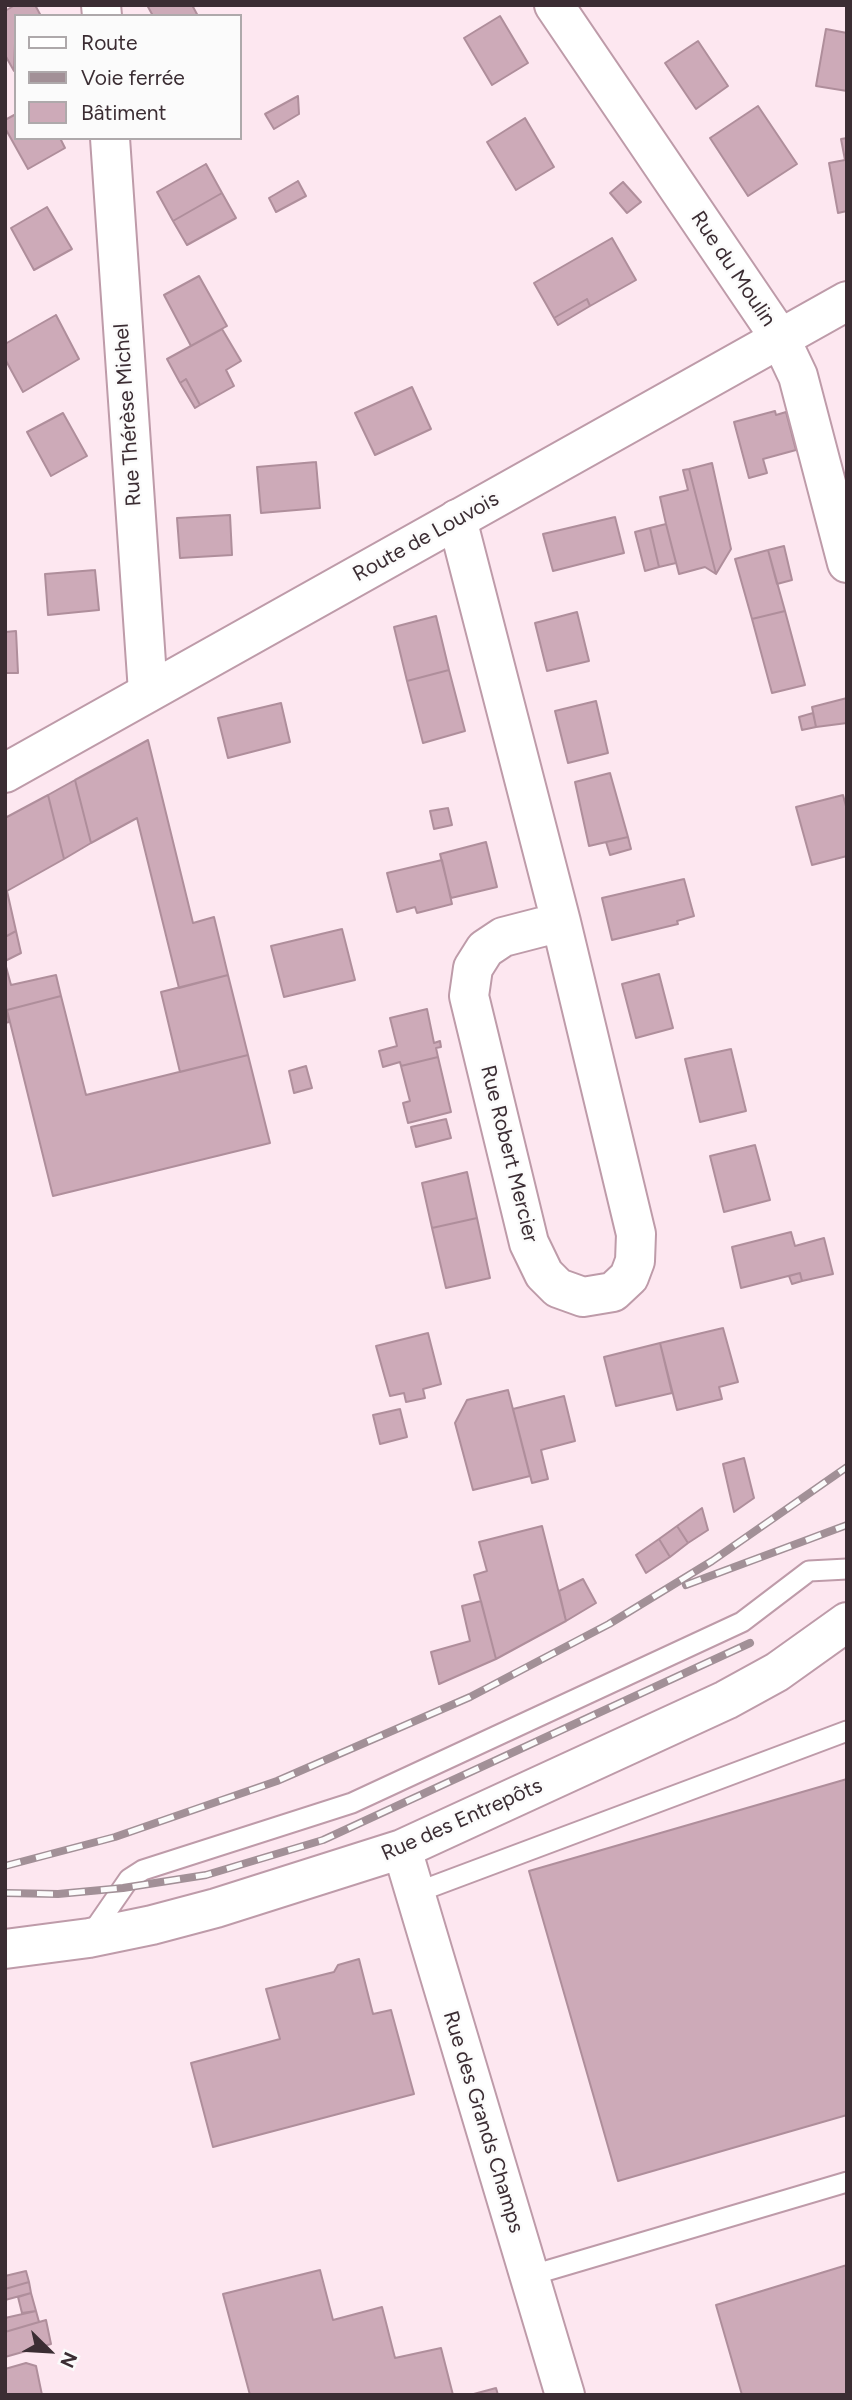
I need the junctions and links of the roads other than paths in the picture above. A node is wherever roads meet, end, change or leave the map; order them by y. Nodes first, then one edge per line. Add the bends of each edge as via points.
1 (554, 5) edge
2 (110, 140) edge
3 (847, 301) edge
4 (780, 338) junction
5 (457, 519) junction
6 (847, 563) edge
7 (148, 692) junction
8 (5, 772) edge
9 (561, 922) junction
10 (847, 1569) edge
11 (847, 1622) edge
12 (847, 1731) edge
13 (402, 1849) junction
14 (415, 1893) junction
15 (89, 1938) junction
16 (5, 1948) edge
17 (847, 2182) edge
18 (529, 2276) junction
19 (565, 2395) edge

1 - 4 street, Rue du Moulin
2 - 7 street, Rue Thérèse Michel
3 - 4 street, Route de Louvois
4 - 5 street, Route de Louvois
4 - 6 street, Rue du Moulin via 798,376
5 - 7 street, Route de Louvois
5 - 9 street, Rue Robert Mercier
7 - 8 street, Route de Louvois
9 - 9 street, Rue Robert Mercier via 636,1234 629,1277 613,1292 583,1297 558,1288 544,1274 529,1243 470,996 473,968 485,949 503,937
10 - 15 lane via 809,1571 743,1622 352,1803 143,1871 129,1879
11 - 13 street, Rue des Entrepôts via 777,1672 726,1700
12 - 14 lane
13 - 14 street, Rue des Grands Champs
13 - 15 street, Rue des Entrepôts via 216,1908
14 - 18 street, Rue des Grands Champs
15 - 16 street, Rue des Entrepôts
17 - 18 lane
18 - 19 street, Rue des Grands Champs

